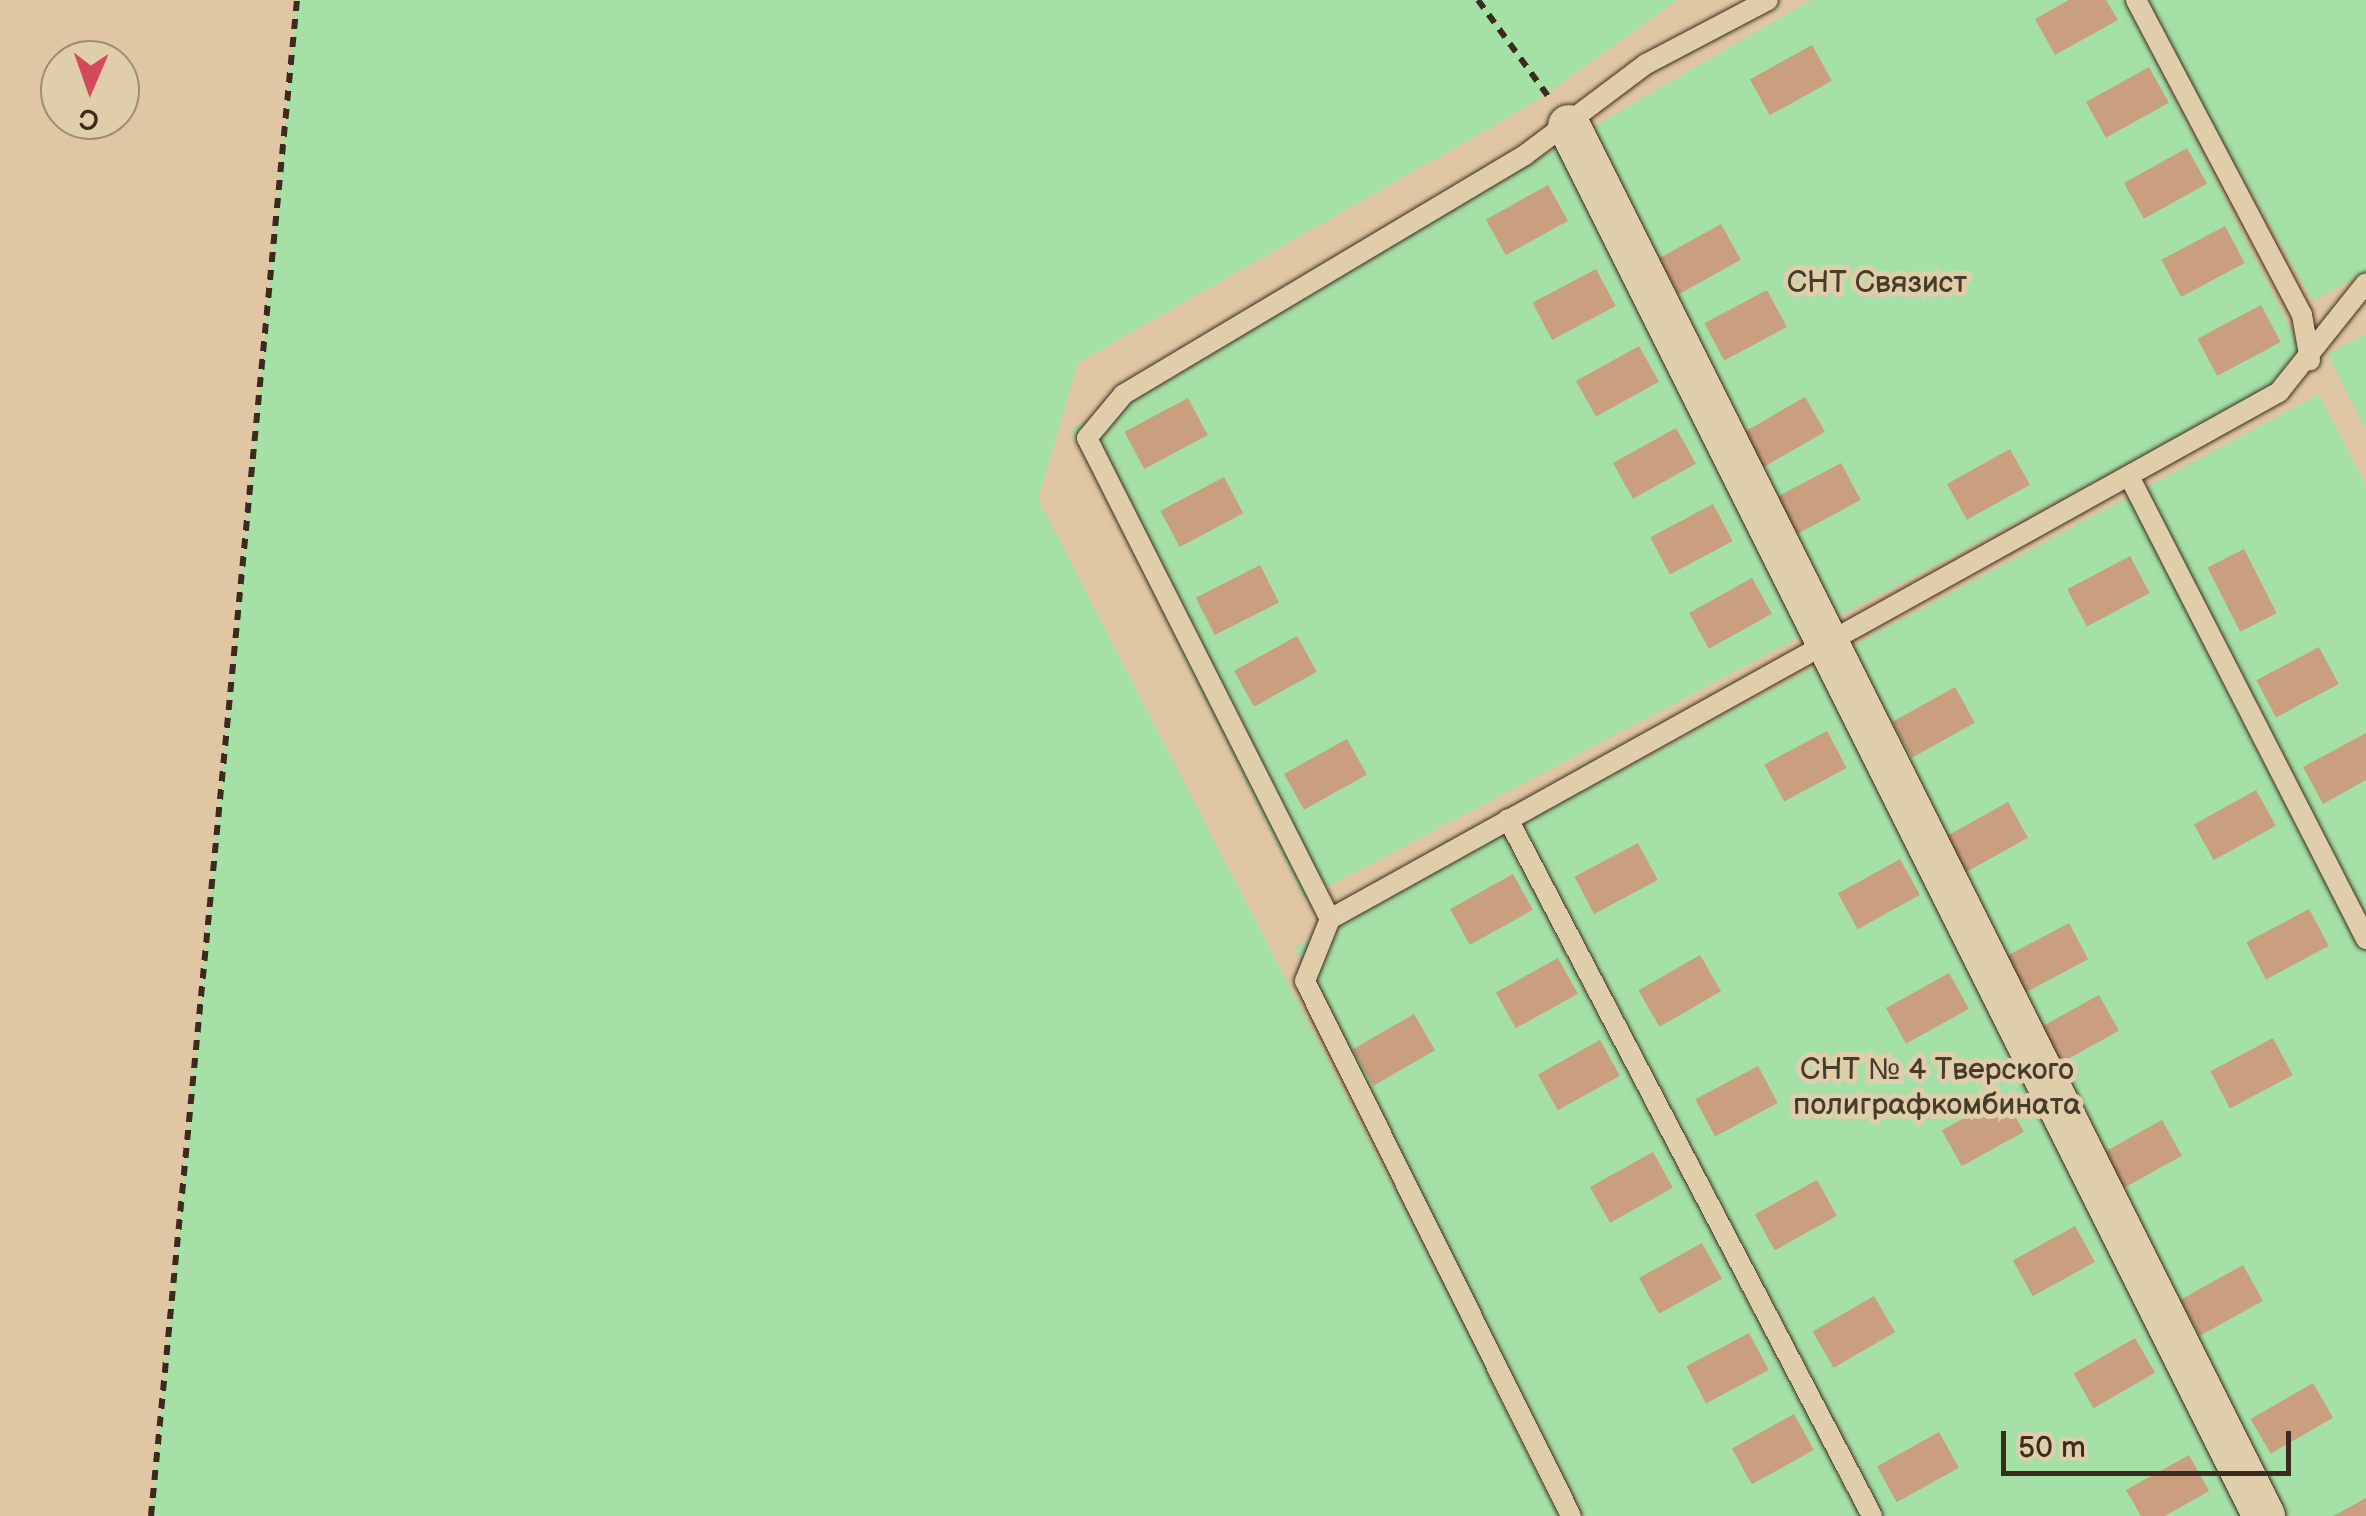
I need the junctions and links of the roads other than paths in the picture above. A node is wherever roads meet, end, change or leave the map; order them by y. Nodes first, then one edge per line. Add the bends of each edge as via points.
1 (1768, 0) edge
2 (2136, 0) edge
3 (1570, 126) junction
4 (2366, 283) edge
5 (2310, 360) junction
6 (2130, 478) junction
7 (1823, 642) junction
8 (1508, 818) junction
9 (1330, 919) junction
10 (2366, 938) edge
11 (1571, 1516) edge
12 (1872, 1516) edge
13 (2264, 1516) edge

1 - 3 lane via 1646,64
2 - 5 lane via 2302,315
3 - 7 street
3 - 9 lane via 1122,395 1087,438
4 - 5 lane
5 - 6 lane via 2279,392
6 - 7 lane
6 - 10 lane
7 - 8 lane
7 - 13 street
8 - 9 lane
8 - 12 lane
9 - 11 lane via 1305,981

